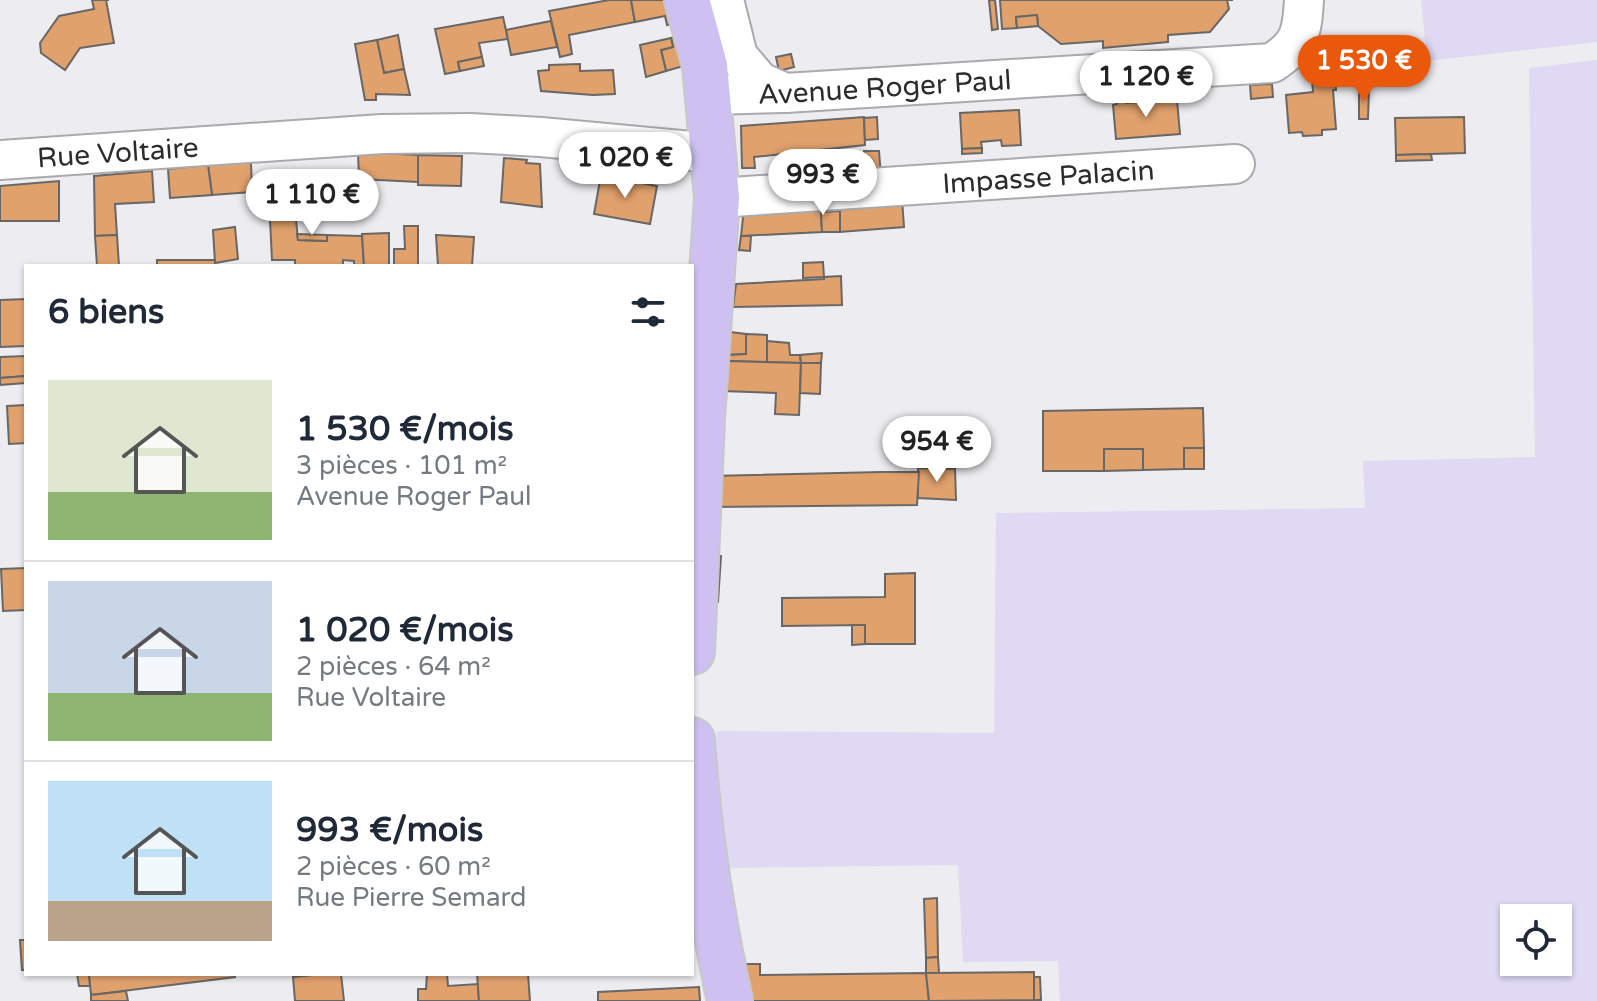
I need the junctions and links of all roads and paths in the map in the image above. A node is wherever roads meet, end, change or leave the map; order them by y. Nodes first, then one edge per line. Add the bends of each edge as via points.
1 (687, 0) edge
2 (724, 0) edge
3 (1304, 0) edge
4 (717, 72) junction
5 (713, 153) junction
6 (0, 160) edge
7 (1235, 164) dead end
8 (717, 198) junction
9 (694, 606) edge
10 (694, 770) edge
11 (730, 1001) edge

1 - 4 main road
2 - 4 street
3 - 4 street, Avenue Roger Paul via 1293,49 1272,63 785,93
4 - 5 main road
5 - 6 street, Rue Voltaire via 470,133 382,134
5 - 8 main road
7 - 8 street, Impasse Palacin
8 - 9 main road
10 - 11 main road via 712,914

